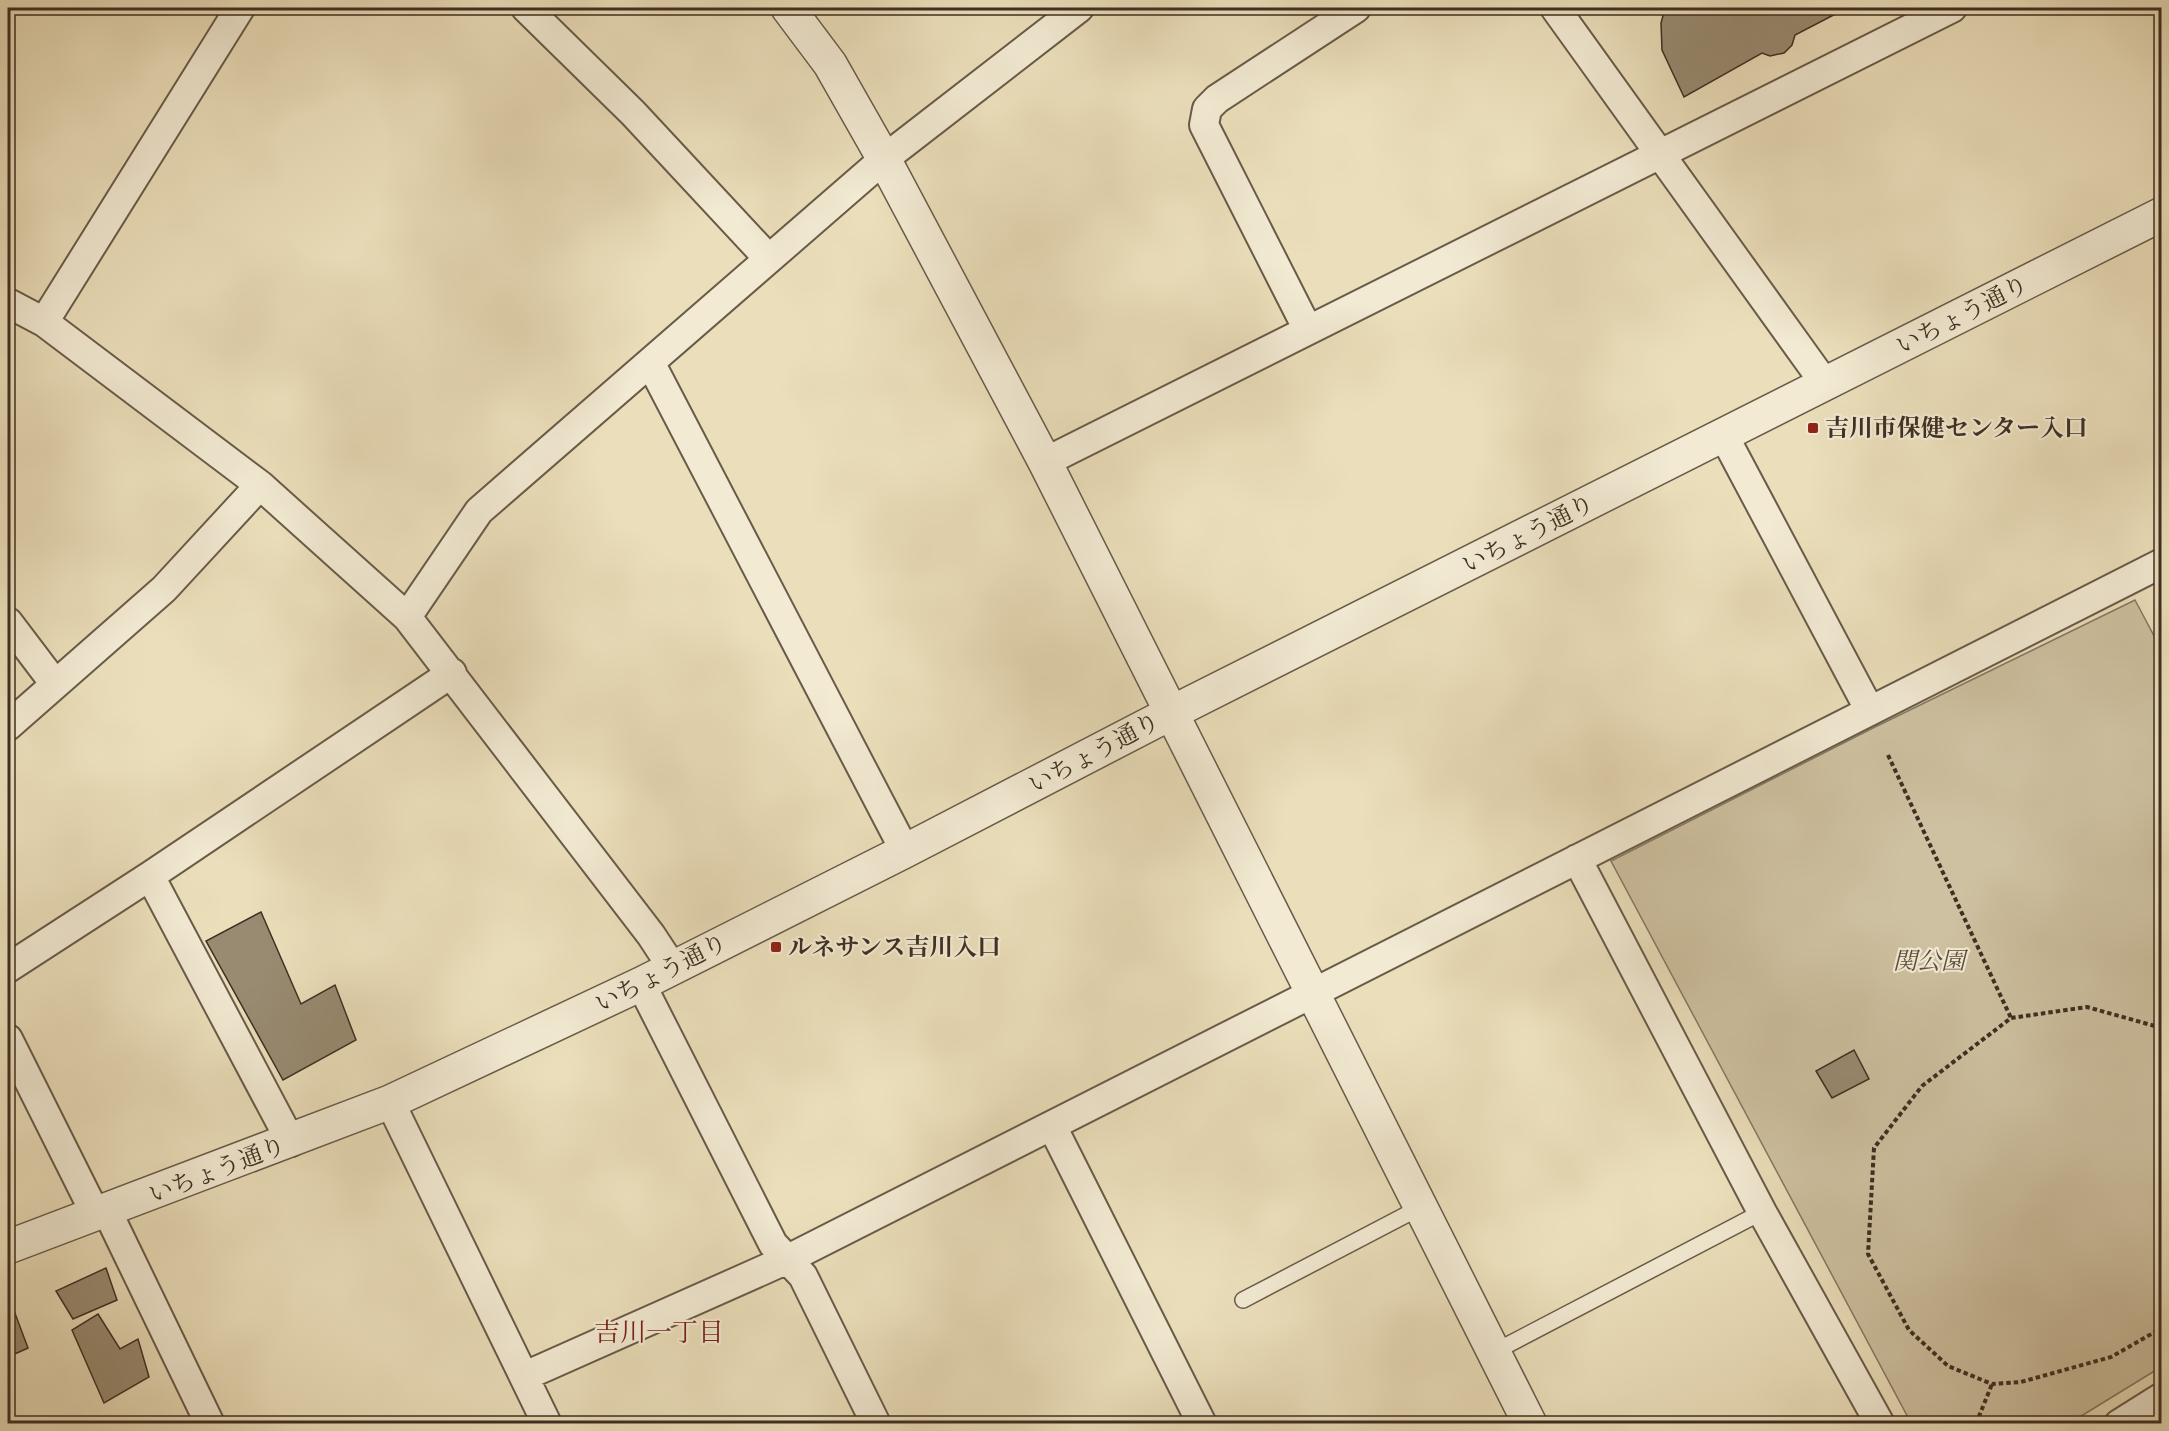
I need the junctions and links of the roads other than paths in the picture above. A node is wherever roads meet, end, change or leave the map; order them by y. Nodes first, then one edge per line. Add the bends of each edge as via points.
1 (240, 8) edge
2 (526, 8) edge
3 (788, 8) edge
4 (1079, 8) edge
5 (1356, 8) edge
6 (1555, 8) edge
7 (1952, 8) edge
8 (1662, 153) junction
9 (884, 159) junction
10 (2162, 214) edge
11 (768, 258) junction
12 (8, 303) edge
13 (44, 322) junction
14 (1308, 330) junction
15 (651, 364) junction
16 (1826, 385) junction
17 (1724, 436) junction
18 (1045, 462) junction
19 (260, 485) junction
20 (2158, 573) edge
21 (407, 617) junction
22 (8, 622) edge
23 (452, 673) junction
24 (55, 684) junction
25 (1870, 711) junction
26 (1171, 713) junction
27 (8, 726) edge
28 (905, 851) junction
29 (1577, 859) junction
30 (150, 876) junction
31 (8, 968) edge
32 (672, 968) junction
33 (642, 984) junction
34 (1312, 995) junction
35 (8, 1040) edge
36 (390, 1102) junction
37 (1052, 1126) junction
38 (291, 1142) junction
39 (1421, 1208) junction
40 (1762, 1212) junction
41 (101, 1213) junction
42 (8, 1247) edge
43 (788, 1259) junction
44 (1244, 1300) dead end
45 (1494, 1352) junction
46 (525, 1376) junction
47 (2162, 1397) edge
48 (210, 1424) edge
49 (547, 1424) edge
50 (876, 1424) edge
51 (1202, 1424) edge
52 (1530, 1424) edge
53 (1880, 1424) edge
54 (2120, 1424) edge

1 - 13 street
2 - 11 street via 633,113
3 - 9 street via 831,64
4 - 9 street
5 - 14 street via 1217,99 1207,109 1204,125
6 - 8 street
7 - 8 street
8 - 14 street
8 - 16 street
9 - 11 street
9 - 18 street
10 - 16 street, いちょう通り
11 - 15 street
12 - 13 street
13 - 19 street
14 - 18 street
15 - 21 street via 479,511
15 - 28 street
16 - 17 street, いちょう通り
17 - 25 street
17 - 26 street, いちょう通り
18 - 26 street
19 - 21 street
19 - 24 street via 164,589
20 - 25 street
21 - 23 street
22 - 24 street
23 - 30 street
23 - 32 street
24 - 27 street
25 - 29 street
26 - 28 street, いちょう通り
26 - 34 street
28 - 32 street, いちょう通り
29 - 34 street
29 - 40 street
30 - 31 street
30 - 38 street
32 - 33 street, いちょう通り
33 - 36 street, いちょう通り
33 - 43 street via 773,1244
34 - 37 street
34 - 39 street
35 - 41 street
36 - 38 street, いちょう通り
36 - 46 street
37 - 43 street
37 - 51 street
38 - 41 street, いちょう通り
39 - 44 lane
39 - 45 street
40 - 45 lane
40 - 53 street
41 - 42 street, いちょう通り
41 - 48 street
43 - 46 street
43 - 50 street via 803,1276
45 - 52 street
46 - 49 street
47 - 54 street

